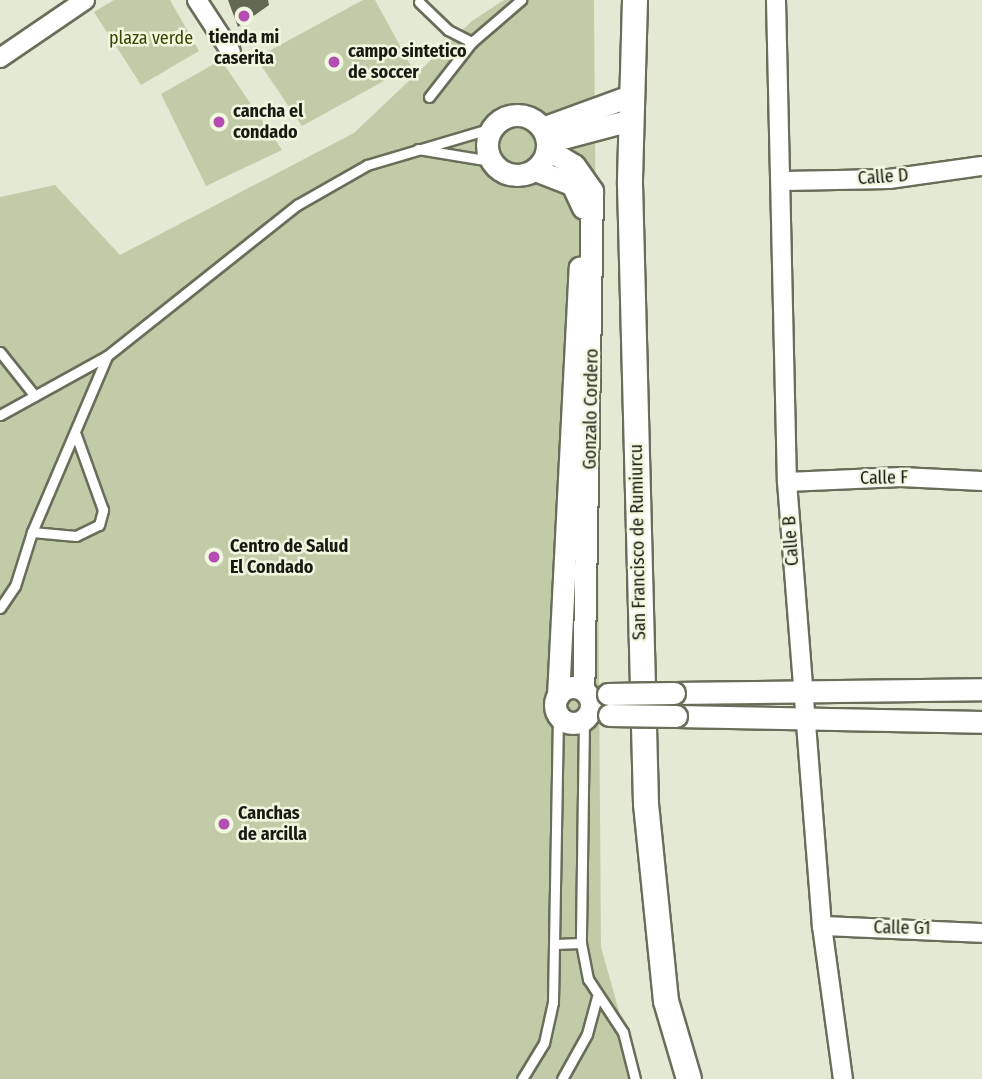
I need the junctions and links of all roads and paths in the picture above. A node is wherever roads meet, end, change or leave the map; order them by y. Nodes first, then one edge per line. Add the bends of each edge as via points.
1 (85, 0) edge
2 (197, 0) edge
3 (521, 0) edge
4 (635, 0) edge
5 (776, 0) edge
6 (419, 2) dead end
7 (472, 42) junction
8 (231, 52) dead end
9 (0, 58) edge
10 (429, 97) dead end
11 (630, 108) junction
12 (492, 128) junction
13 (546, 140) junction
14 (416, 149) junction
15 (491, 161) junction
16 (982, 166) edge
17 (535, 170) junction
18 (784, 181) junction
19 (0, 352) edge
20 (107, 356) junction
21 (35, 396) junction
22 (0, 415) edge
23 (76, 435) junction
24 (982, 481) edge
25 (787, 482) junction
26 (565, 519) junction
27 (589, 519) junction
28 (33, 532) junction
29 (0, 608) edge
30 (982, 689) edge
31 (801, 690) junction
32 (593, 705) junction
33 (558, 706) junction
34 (804, 719) junction
35 (982, 722) edge
36 (822, 926) junction
37 (982, 933) edge
38 (581, 943) junction
39 (555, 944) junction
40 (597, 997) junction
41 (571, 1068) junction
42 (522, 1079) edge
43 (562, 1079) edge
44 (573, 1079) edge
45 (635, 1079) edge
46 (689, 1079) edge
47 (843, 1079) edge

1 - 9 street
2 - 8 street
3 - 7 lane
4 - 11 main road, San Francisco de Rumiurcu
5 - 18 street, Calle B
6 - 7 lane via 448,30
7 - 10 lane
11 - 13 street
11 - 46 main road, San Francisco de Rumiurcu via 646,804 666,1001
12 - 13 street via 500,120 523,116
12 - 14 lane
12 - 15 street via 487,150
13 - 17 street
13 - 27 street, Gonzalo Cordero via 574,165 592,191
14 - 15 lane
14 - 20 lane via 367,165 297,205
15 - 17 street via 511,174
16 - 18 street, Calle D via 889,179
17 - 26 street, Gonzalo Cordero via 572,184 583,211
18 - 25 street, Calle B
19 - 21 lane
20 - 21 lane
20 - 23 lane
21 - 22 lane
23 - 28 lane
23 - 28 lane via 103,510 99,525 76,536
24 - 25 street, Calle F via 901,477
25 - 31 street, Calle B
26 - 27 street
26 - 33 street, Gonzalo Cordero
27 - 32 street, Gonzalo Cordero
28 - 29 lane via 15,586
30 - 31 street
31 - 32 street, bridge via 674,693
31 - 34 street, Calle B
32 - 33 street via 570,723
32 - 33 street via 569,687
32 - 34 street, bridge via 676,716
32 - 38 lane
33 - 39 lane
34 - 35 street
34 - 36 street, Calle B
36 - 37 street, Calle G1
36 - 47 street, Calle B
38 - 39 lane
38 - 40 lane
39 - 42 lane via 549,1023
40 - 41 lane
40 - 45 lane via 623,1032
41 - 43 lane
41 - 44 lane

